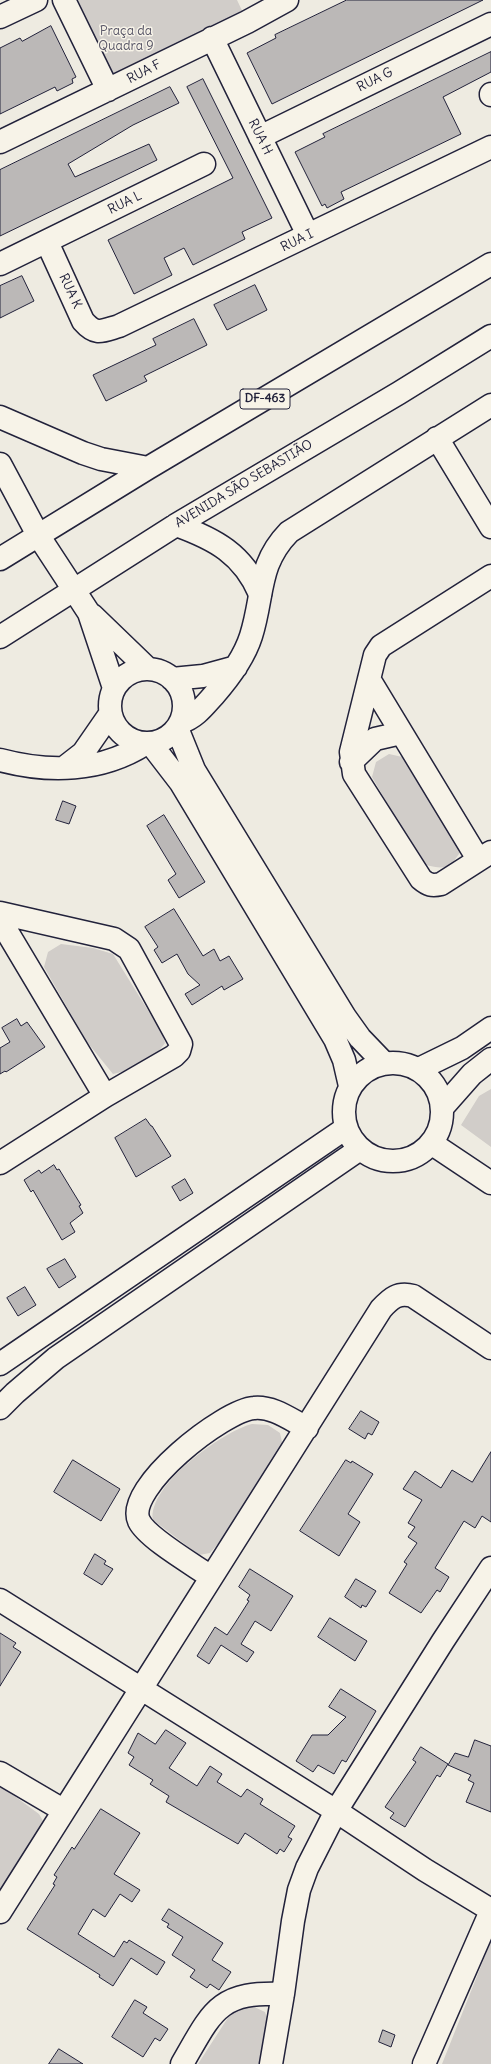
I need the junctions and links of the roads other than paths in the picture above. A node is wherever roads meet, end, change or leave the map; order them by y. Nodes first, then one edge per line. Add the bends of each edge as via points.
1 (36, 0) edge
2 (64, 0) edge
3 (287, 0) edge
4 (0, 17) edge
5 (491, 24) edge
6 (212, 38) junction
7 (108, 90) junction
8 (260, 137) junction
9 (0, 142) edge
10 (491, 147) edge
11 (204, 164) dead end
12 (308, 235) junction
13 (46, 242) junction
14 (0, 264) edge
15 (491, 264) edge
16 (101, 332) joint
17 (491, 336) edge
18 (491, 405) edge
19 (0, 417) edge
20 (437, 438) junction
21 (0, 464) edge
22 (148, 468) junction
23 (176, 525) junction
24 (491, 527) edge
25 (38, 535) junction
26 (0, 559) edge
27 (491, 576) edge
28 (74, 590) junction
29 (260, 594) junction
30 (89, 613) junction
31 (0, 637) edge
32 (236, 667) junction
33 (148, 669) junction
34 (172, 678) junction
35 (369, 679) junction
36 (114, 688) junction
37 (110, 714) junction
38 (179, 725) junction
39 (401, 733) junction
40 (148, 744) junction
41 (0, 760) edge
42 (351, 762) junction
43 (65, 767) junction
44 (485, 856) edge
45 (0, 913) edge
46 (0, 920) edge
47 (491, 1028) edge
48 (491, 1059) edge
49 (384, 1063) junction
50 (419, 1069) junction
51 (350, 1086) junction
52 (105, 1096) junction
53 (442, 1108) junction
54 (346, 1128) junction
55 (431, 1143) junction
56 (360, 1149) junction
57 (0, 1163) edge
58 (491, 1184) edge
59 (491, 1348) edge
60 (0, 1364) edge
61 (0, 1408) edge
62 (307, 1428) junction
63 (491, 1568) edge
64 (211, 1577) junction
65 (0, 1600) edge
66 (140, 1689) junction
67 (0, 1773) edge
68 (63, 1810) junction
69 (336, 1811) junction
70 (491, 1910) edge
71 (0, 1912) edge
72 (283, 1994) junction
73 (182, 2064) edge
74 (270, 2064) edge
75 (424, 2064) edge

1 - 4 street
2 - 7 street
3 - 6 street, RUA F
5 - 8 street, RUA G
6 - 7 street, RUA F
6 - 8 street, RUA H
7 - 9 street, RUA F
8 - 12 street, RUA H
10 - 12 street, RUA I
11 - 13 street, RUA L
12 - 16 street, RUA I via 119,326
13 - 14 street, RUA L
13 - 16 street, RUA K via 83,320 90,329
15 - 22 street, DF-463
17 - 23 street, AVENIDA SÃO SEBASTIÃO
18 - 20 street
19 - 22 street via 101,459
20 - 24 street
20 - 29 street via 289,532 271,555
21 - 25 street
22 - 25 street, DF-463
23 - 28 street, AVENIDA SÃO SEBASTIÃO
23 - 29 street via 206,536 223,546 250,574
25 - 26 street, DF-463
25 - 28 street
27 - 35 street via 381,646 375,655
28 - 30 street
28 - 31 street, AVENIDA SÃO SEBASTIÃO
29 - 32 street via 251,635
30 - 33 street
30 - 36 street
32 - 34 street via 204,676
32 - 38 street via 201,710
33 - 34 street
33 - 36 street via 129,673
34 - 38 street via 182,697 184,713
35 - 39 street
35 - 42 street via 351,752
36 - 37 street via 109,705
37 - 40 street via 114,726 122,735 133,741
37 - 43 street via 83,753
38 - 40 street via 169,736
38 - 49 street via 194,770 341,1010 360,1038
39 - 42 street via 375,739
39 - 44 street
40 - 43 street via 96,765
40 - 51 street via 181,783 334,1039 344,1060
41 - 43 street via 31,767
42 - 44 street via 354,774 426,884 441,884
45 - 52 street via 114,939 129,949 182,1044 174,1056
46 - 52 street
47 - 50 street via 462,1048
48 - 53 street via 472,1074
49 - 50 street via 402,1063
49 - 51 street via 359,1075
50 - 53 street via 435,1086
51 - 54 street via 344,1106
52 - 57 street
53 - 55 street via 440,1127
54 - 56 street
54 - 60 street
55 - 56 street via 419,1154 405,1160 373,1158
55 - 58 street
56 - 61 street via 56,1358
59 - 62 street via 413,1296 396,1295 381,1309
62 - 64 street
62 - 64 street via 263,1407 236,1414 198,1437 164,1466 141,1500 139,1521 145,1529
63 - 69 street via 442,1640
64 - 66 street
65 - 66 street
66 - 68 street
66 - 69 street
67 - 68 street
68 - 71 street
69 - 70 street
69 - 72 street via 307,1868 299,1890
70 - 75 street
72 - 73 street via 252,1994 225,2003 203,2029
72 - 74 street

